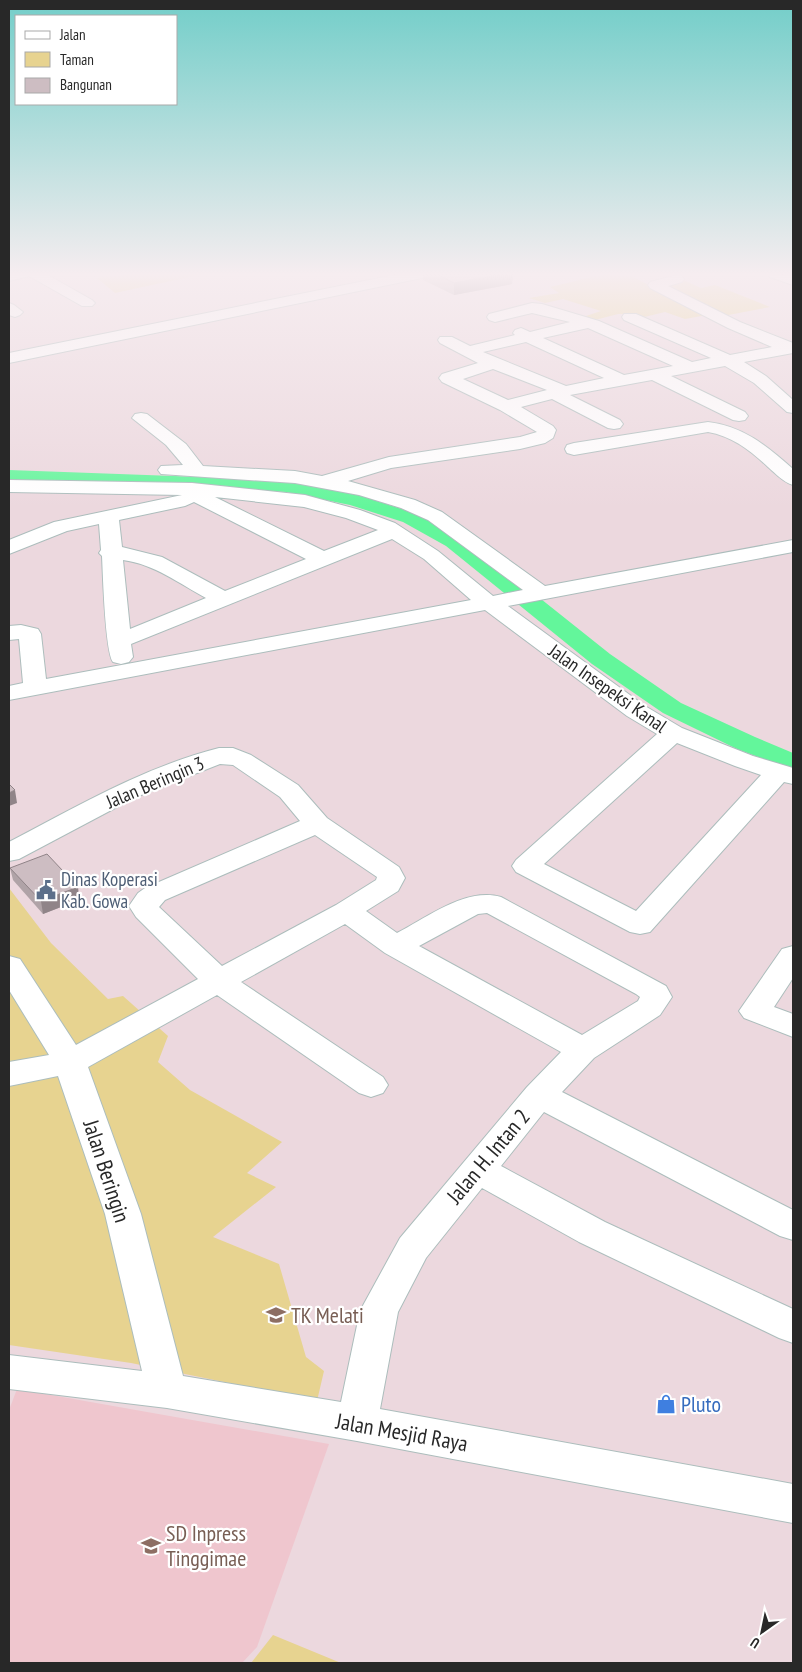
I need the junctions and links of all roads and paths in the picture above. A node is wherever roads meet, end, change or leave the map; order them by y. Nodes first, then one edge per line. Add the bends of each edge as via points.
1 (38, 352) edge
2 (470, 352) edge
3 (562, 352) edge
4 (655, 352) edge
5 (712, 352) edge
6 (771, 352) edge
7 (9, 358) edge
8 (730, 360) junction
9 (493, 363) junction
10 (692, 368) junction
11 (656, 375) junction
12 (622, 380) junction
13 (560, 393) junction
14 (506, 406) junction
15 (793, 408) edge
16 (739, 416) dead end
17 (141, 418) dead end
18 (614, 424) dead end
19 (574, 449) dead end
20 (143, 470) dead end
21 (196, 471) junction
22 (793, 479) edge
23 (324, 482) junction
24 (9, 486) edge
25 (225, 492) junction
26 (200, 498) junction
27 (109, 516) junction
28 (389, 533) dead end
29 (793, 546) edge
30 (9, 548) edge
31 (110, 553) junction
32 (323, 559) junction
33 (539, 595) junction
34 (223, 599) junction
35 (496, 602) junction
36 (9, 633) edge
37 (119, 641) junction
38 (122, 672) junction
39 (35, 687) junction
40 (9, 693) edge
41 (673, 733) junction
42 (786, 774) edge
43 (317, 824) junction
44 (9, 852) edge
45 (346, 911) junction
46 (396, 946) junction
47 (793, 956) edge
48 (9, 966) edge
49 (218, 980) junction
50 (793, 1026) edge
51 (583, 1050) junction
52 (70, 1062) junction
53 (9, 1074) edge
54 (372, 1085) dead end
55 (539, 1095) junction
56 (477, 1169) junction
57 (793, 1226) edge
58 (793, 1327) edge
59 (9, 1372) edge
60 (167, 1391) junction
61 (357, 1423) junction
62 (793, 1503) edge

1 - 7 street
2 - 9 street
3 - 12 street
4 - 10 street
5 - 8 street
6 - 8 street
8 - 10 street
8 - 15 street via 773,388 778,397
9 - 13 street
9 - 14 street via 448,378
10 - 11 street
11 - 12 street
11 - 16 street
12 - 13 street
13 - 14 street
13 - 18 street
14 - 23 street via 547,430 548,434 520,443 389,462
17 - 21 street via 187,455
19 - 22 street via 718,427 750,444
20 - 21 street
21 - 23 street
23 - 33 street via 363,490 436,516
24 - 25 street, Jalan Insepeksi Kanal
25 - 26 street
25 - 35 street, Jalan Insepeksi Kanal via 305,501 388,527
26 - 27 street
26 - 32 street
27 - 30 street via 61,526
27 - 31 street
28 - 32 street
29 - 33 street
31 - 34 street via 127,552 150,559
31 - 37 street
32 - 34 street
33 - 35 street
34 - 37 street
35 - 38 street
35 - 41 street, Jalan Insepeksi Kanal via 636,711
36 - 39 street via 30,634
37 - 38 street
38 - 39 street
39 - 40 street
41 - 42 street, Jalan Insepeksi Kanal
41 - 42 street via 526,866 640,925
43 - 44 street, Jalan Beringin 3 via 289,791 242,760 219,756 127,791
43 - 45 street, Jalan Beringin 3 via 391,876 388,885
43 - 49 street via 155,894 145,903 146,910
45 - 46 street
45 - 49 street
46 - 51 street
46 - 51 street via 471,906 491,903 655,993 649,1008
47 - 50 street via 756,1011
48 - 52 street, Jalan Beringin
49 - 52 street
49 - 54 street
51 - 55 street
52 - 53 street
52 - 60 street, Jalan Beringin via 123,1214
55 - 56 street, Jalan H. Intan 2
55 - 57 street, Jalan H. Intan 2
56 - 58 street via 592,1232
56 - 61 street, Jalan H. Intan 2 via 413,1248 380,1311
59 - 60 street, Jalan Mesjid Raya
60 - 61 street, Jalan Mesjid Raya
61 - 62 street, Jalan Mesjid Raya

